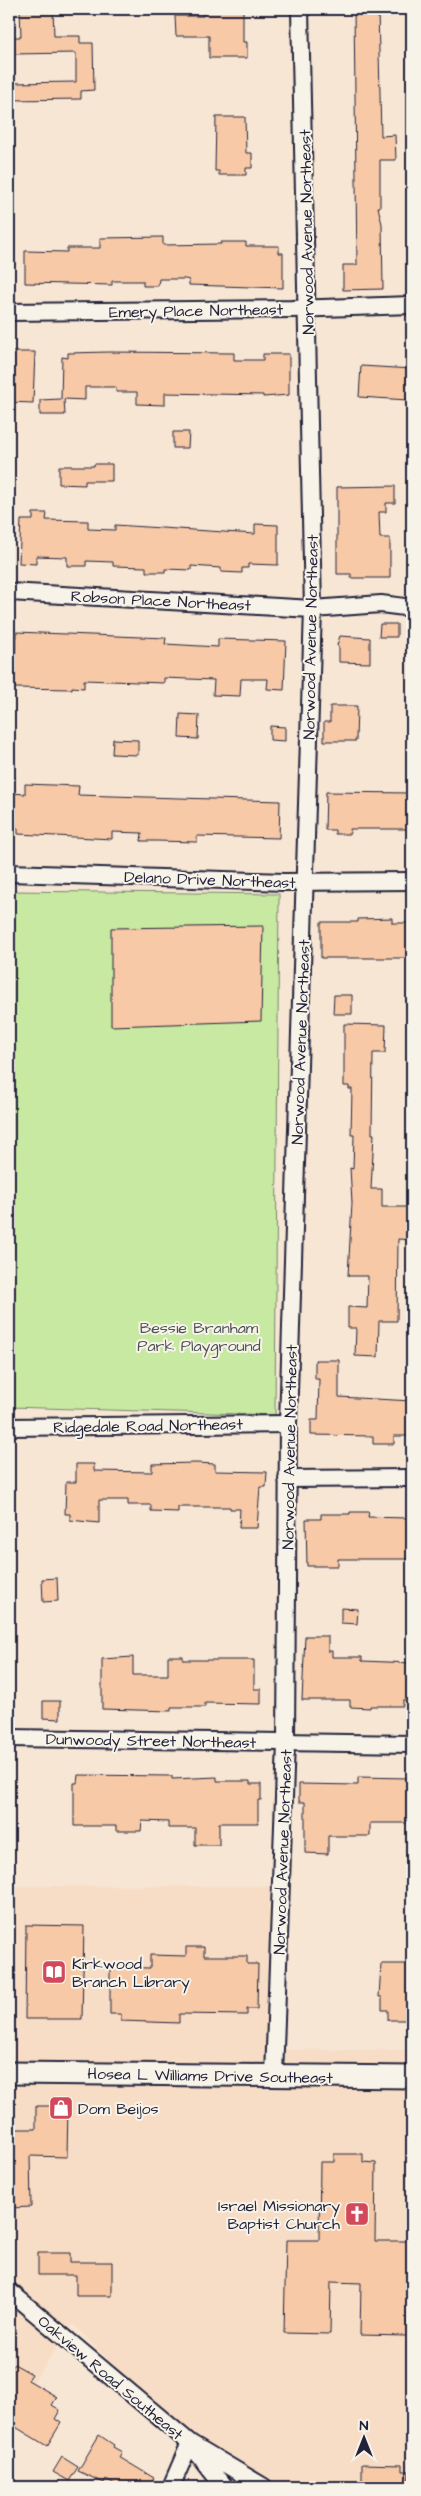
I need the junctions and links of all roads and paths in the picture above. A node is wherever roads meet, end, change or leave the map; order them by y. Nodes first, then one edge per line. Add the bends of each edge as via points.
1 (300, 9) edge
2 (412, 304) edge
3 (308, 308) junction
4 (9, 312) edge
5 (9, 592) edge
6 (412, 608) edge
7 (313, 609) junction
8 (9, 873) edge
9 (412, 881) edge
10 (305, 882) junction
11 (288, 1424) junction
12 (9, 1427) edge
13 (412, 1478) edge
14 (287, 1479) junction
15 (9, 1738) edge
16 (286, 1742) junction
17 (412, 1744) edge
18 (9, 2073) edge
19 (274, 2076) junction
20 (412, 2077) edge
21 (9, 2291) edge
22 (190, 2443) junction
23 (171, 2487) edge
24 (224, 2487) edge
25 (264, 2487) edge

1 - 3 street, Norwood Avenue Northeast
2 - 3 street, Emery Place Northeast
3 - 4 street, Emery Place Northeast
3 - 7 street, Norwood Avenue Northeast
5 - 7 street, Robson Place Northeast
6 - 7 street, Robson Place Northeast via 381,604
7 - 10 street, Norwood Avenue Northeast
8 - 10 street, Delano Drive Northeast
9 - 10 street, Delano Drive Northeast
10 - 11 street, Norwood Avenue Northeast
11 - 12 street, Ridgedale Road Northeast
11 - 14 street, Norwood Avenue Northeast
13 - 14 street
14 - 16 street, Norwood Avenue Northeast
15 - 16 street, Dunwoody Street Northeast
16 - 17 street, Dunwoody Street Northeast
16 - 19 street, Norwood Avenue Northeast
18 - 19 street, Hosea L Williams Drive Southeast
19 - 20 street, Hosea L Williams Drive Southeast
21 - 22 street, Oakview Road Southeast
22 - 23 street
22 - 24 street, Oakview Road Southeast
22 - 25 street, Oakview Road Southeast

